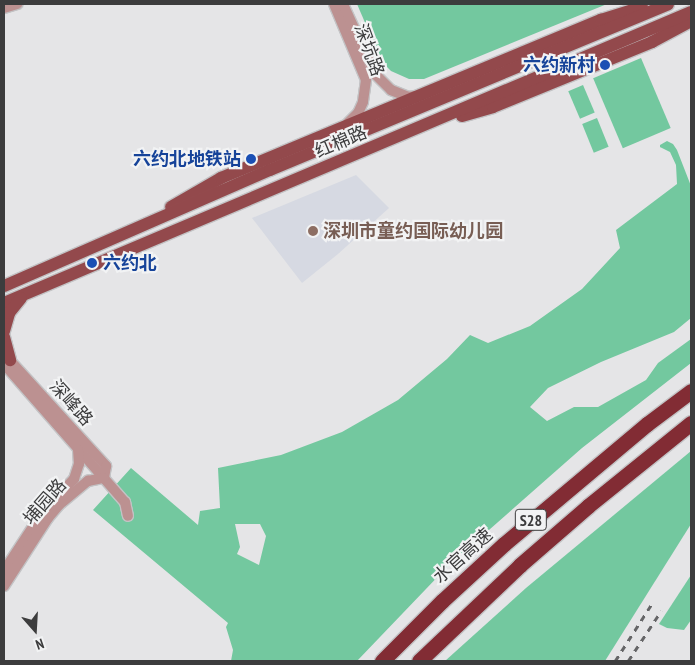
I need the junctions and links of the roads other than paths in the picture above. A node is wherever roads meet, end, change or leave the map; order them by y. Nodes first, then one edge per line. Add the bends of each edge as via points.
1 (17, 4) edge
2 (334, 4) edge
3 (343, 4) edge
4 (654, 4) edge
5 (668, 4) edge
6 (4, 8) edge
7 (691, 12) edge
8 (691, 21) edge
9 (418, 96) junction
10 (421, 126) junction
11 (340, 128) junction
12 (151, 222) junction
13 (27, 276) junction
14 (4, 281) edge
15 (4, 286) edge
16 (25, 294) junction
17 (4, 304) edge
18 (4, 331) edge
19 (4, 337) edge
20 (6, 359) edge
21 (691, 391) edge
22 (691, 423) edge
23 (78, 449) junction
24 (104, 478) junction
25 (128, 516) dead end
26 (4, 571) edge
27 (4, 586) edge
28 (382, 661) edge
29 (419, 661) edge

1 - 6 street
2 - 11 street, 深坑路 via 366,80 358,113
3 - 9 street, 深坑路 via 370,65 382,83 399,94
4 - 9 main road via 601,20
5 - 12 main road, 红棉路
7 - 10 main road, 红棉路
8 - 10 main road via 652,42 493,107
9 - 11 main road
10 - 16 main road, 红棉路
11 - 12 main road via 202,187
12 - 13 main road, 红棉路
13 - 14 main road
13 - 15 main road, 红棉路
16 - 17 main road, 红棉路
16 - 18 main road via 8,313
19 - 20 main road
20 - 23 street, 深峰路
20 - 24 street, 深峰路 via 106,466
21 - 28 highway, 水官高速 / S28 via 504,544
22 - 29 highway, S28 via 535,552
23 - 24 street, 深峰路
23 - 26 street, 埔园路 via 80,464 74,479 42,513
24 - 25 street, 深峰路 via 125,502
24 - 27 street, 埔园路 via 88,481 60,505

